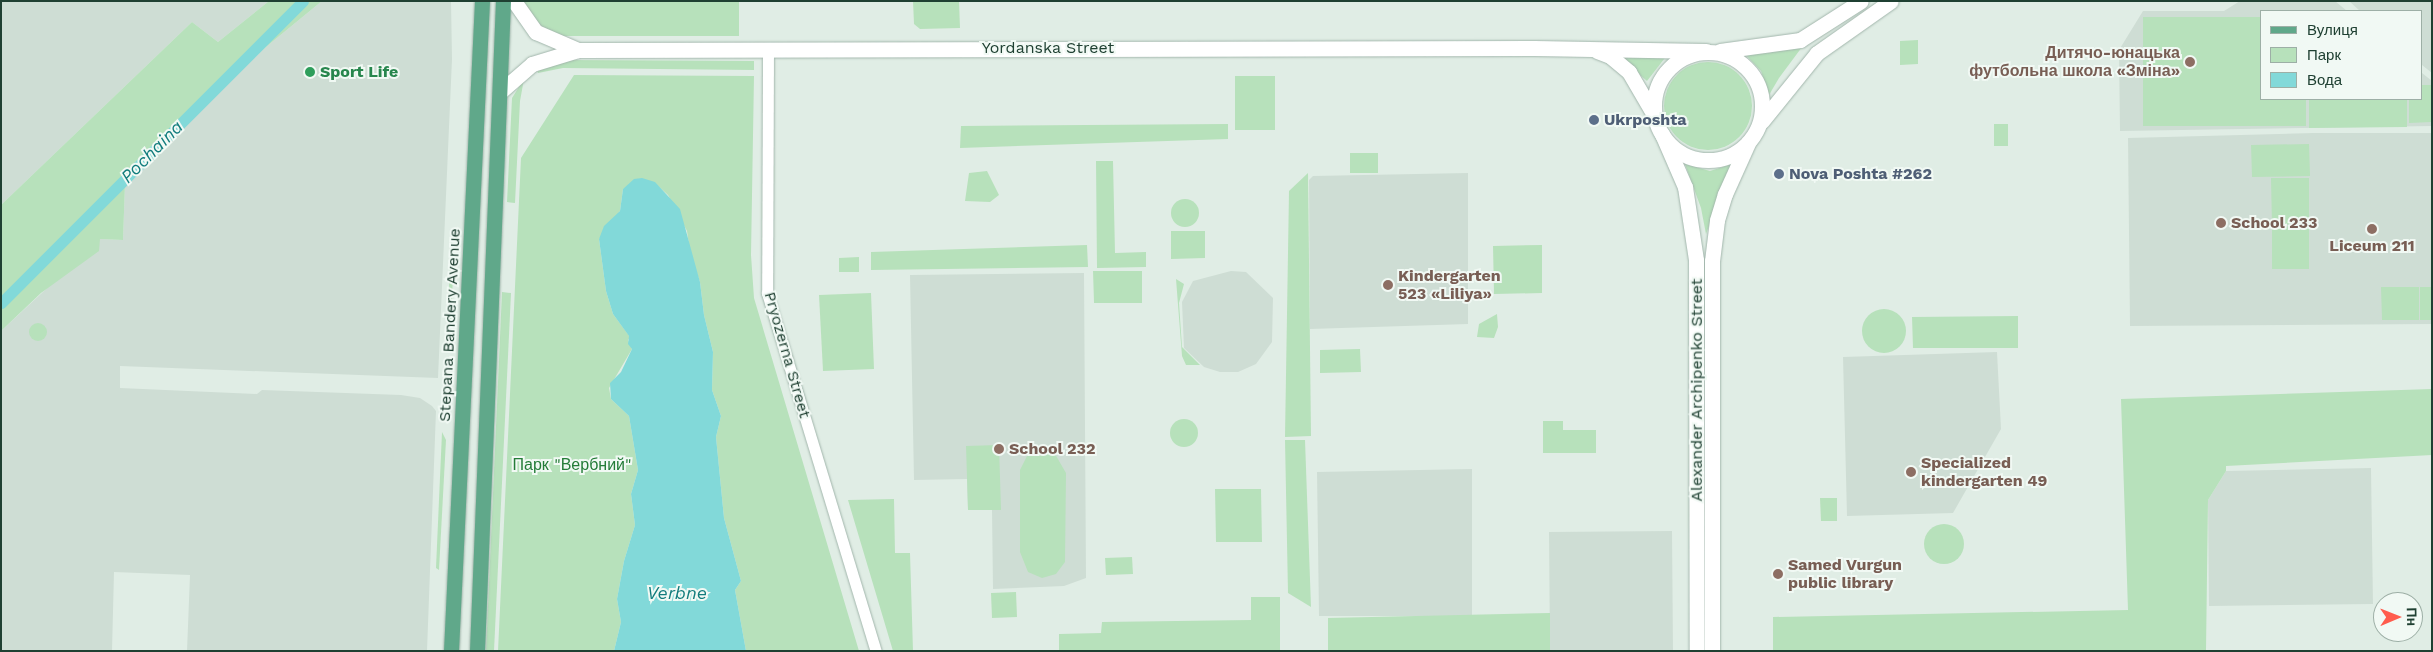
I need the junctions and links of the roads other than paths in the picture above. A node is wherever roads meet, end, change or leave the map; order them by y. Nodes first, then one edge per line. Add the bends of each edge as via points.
1 (471, 1) edge
2 (482, 1) edge
3 (504, 1) edge
4 (514, 1) edge
5 (1861, 1) edge
6 (1891, 1) edge
7 (1588, 48) junction
8 (578, 50) junction
9 (768, 50) junction
10 (1711, 52) junction
11 (501, 91) junction
12 (478, 106) junction
13 (1655, 116) junction
14 (1758, 126) junction
15 (1662, 134) junction
16 (1748, 142) junction
17 (451, 651) edge
18 (476, 651) edge
19 (876, 651) edge
20 (1697, 651) edge
21 (1712, 651) edge

1 - 12 main road
2 - 12 main road, Stepana Bandery Avenue
3 - 11 main road
4 - 8 main road via 536,32
5 - 10 main road via 1800,40
6 - 14 main road via 1812,57
7 - 9 main road
7 - 10 main road
7 - 13 main road via 1610,56 1628,72
8 - 9 main road
8 - 11 main road via 532,64
9 - 19 street, Pryozerna Street via 768,293
10 - 13 main road via 1680,60 1666,72 1655,98
10 - 14 main road via 1737,59 1758,84 1762,105
11 - 18 main road
12 - 17 main road, Stepana Bandery Avenue
13 - 15 main road
14 - 16 main road
15 - 16 main road via 1680,152 1703,160 1728,156
15 - 20 main road, Alexander Archipenko Street via 1685,186 1696,260
16 - 21 main road, Alexander Archipenko Street via 1717,220 1712,261

